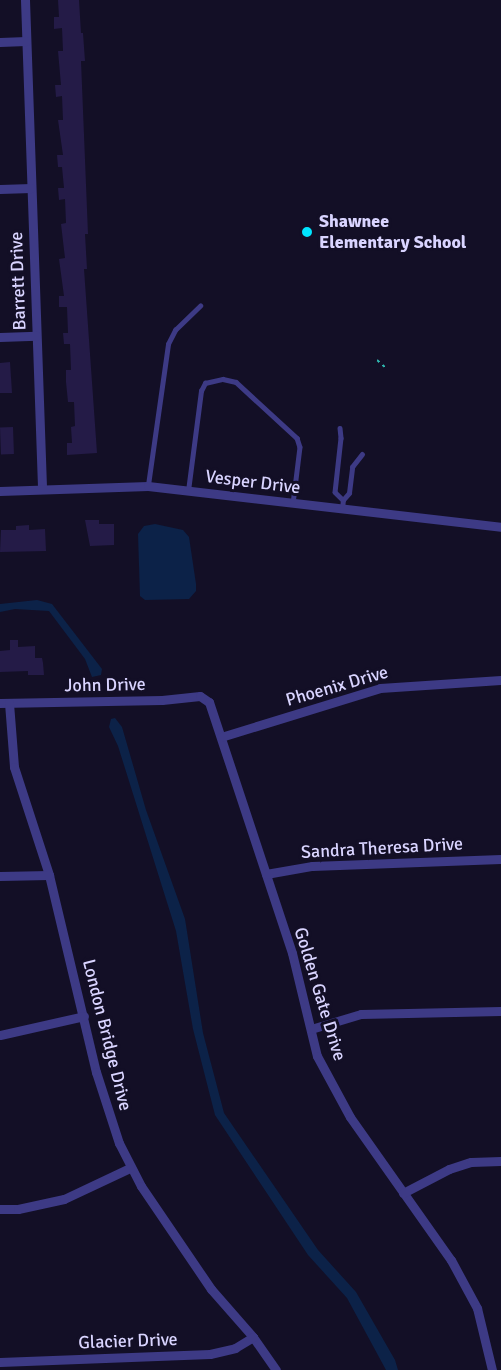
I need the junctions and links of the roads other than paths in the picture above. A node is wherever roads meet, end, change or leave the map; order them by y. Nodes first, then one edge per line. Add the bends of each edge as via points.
1 (25, 0) edge
2 (26, 41) junction
3 (0, 42) edge
4 (31, 188) junction
5 (0, 189) edge
6 (200, 306) dead end
7 (36, 336) junction
8 (0, 337) edge
9 (340, 428) dead end
10 (362, 454) dead end
11 (148, 486) junction
12 (42, 489) junction
13 (0, 490) edge
14 (188, 491) junction
15 (293, 504) junction
16 (343, 504) junction
17 (501, 527) edge
18 (501, 680) edge
19 (209, 702) joint
20 (4, 703) edge
21 (220, 737) junction
22 (501, 859) edge
23 (49, 874) junction
24 (266, 874) junction
25 (0, 876) edge
26 (501, 1011) edge
27 (84, 1016) junction
28 (311, 1029) junction
29 (0, 1035) edge
30 (501, 1161) edge
31 (130, 1168) junction
32 (403, 1193) junction
33 (0, 1209) edge
34 (253, 1336) junction
35 (0, 1362) edge
36 (58, 1365) edge
37 (276, 1370) edge
38 (492, 1370) edge

1 - 2 street, Barrett Drive
2 - 3 street
2 - 4 street, Barrett Drive
4 - 5 street
4 - 7 street, Barrett Drive
6 - 11 lane via 175,330 168,344
7 - 8 street
7 - 12 street, Barrett Drive
9 - 16 lane via 335,492
10 - 16 lane via 352,467 349,494
11 - 12 street, Vesper Drive
11 - 14 street, Vesper Drive
12 - 13 street, Vesper Drive
14 - 15 street, Vesper Drive
14 - 15 lane via 201,391 205,383 223,379 243,387 297,438 300,447
15 - 16 street, Vesper Drive
16 - 17 street, Vesper Drive
18 - 21 street, Phoenix Drive via 380,688
19 - 20 street, John Drive via 200,696
19 - 21 street, Golden Gate Drive
20 - 23 street, London Bridge Drive via 14,767
21 - 24 street, Golden Gate Drive
22 - 24 street, Sandra Theresa Drive via 312,866
23 - 25 street
23 - 27 street, London Bridge Drive
24 - 28 street, Golden Gate Drive
26 - 28 street via 361,1014
27 - 29 street
27 - 31 street, London Bridge Drive via 96,1072
28 - 32 street, Golden Gate Drive via 318,1056 350,1117
30 - 32 street via 471,1162 449,1169
31 - 33 street via 64,1199
31 - 34 street, London Bridge Drive via 211,1288
32 - 38 street, Golden Gate Drive via 450,1260 477,1308
34 - 36 street, Glacier Drive via 236,1348 210,1354
34 - 37 street, London Bridge Drive
35 - 36 street, Glacier Drive

